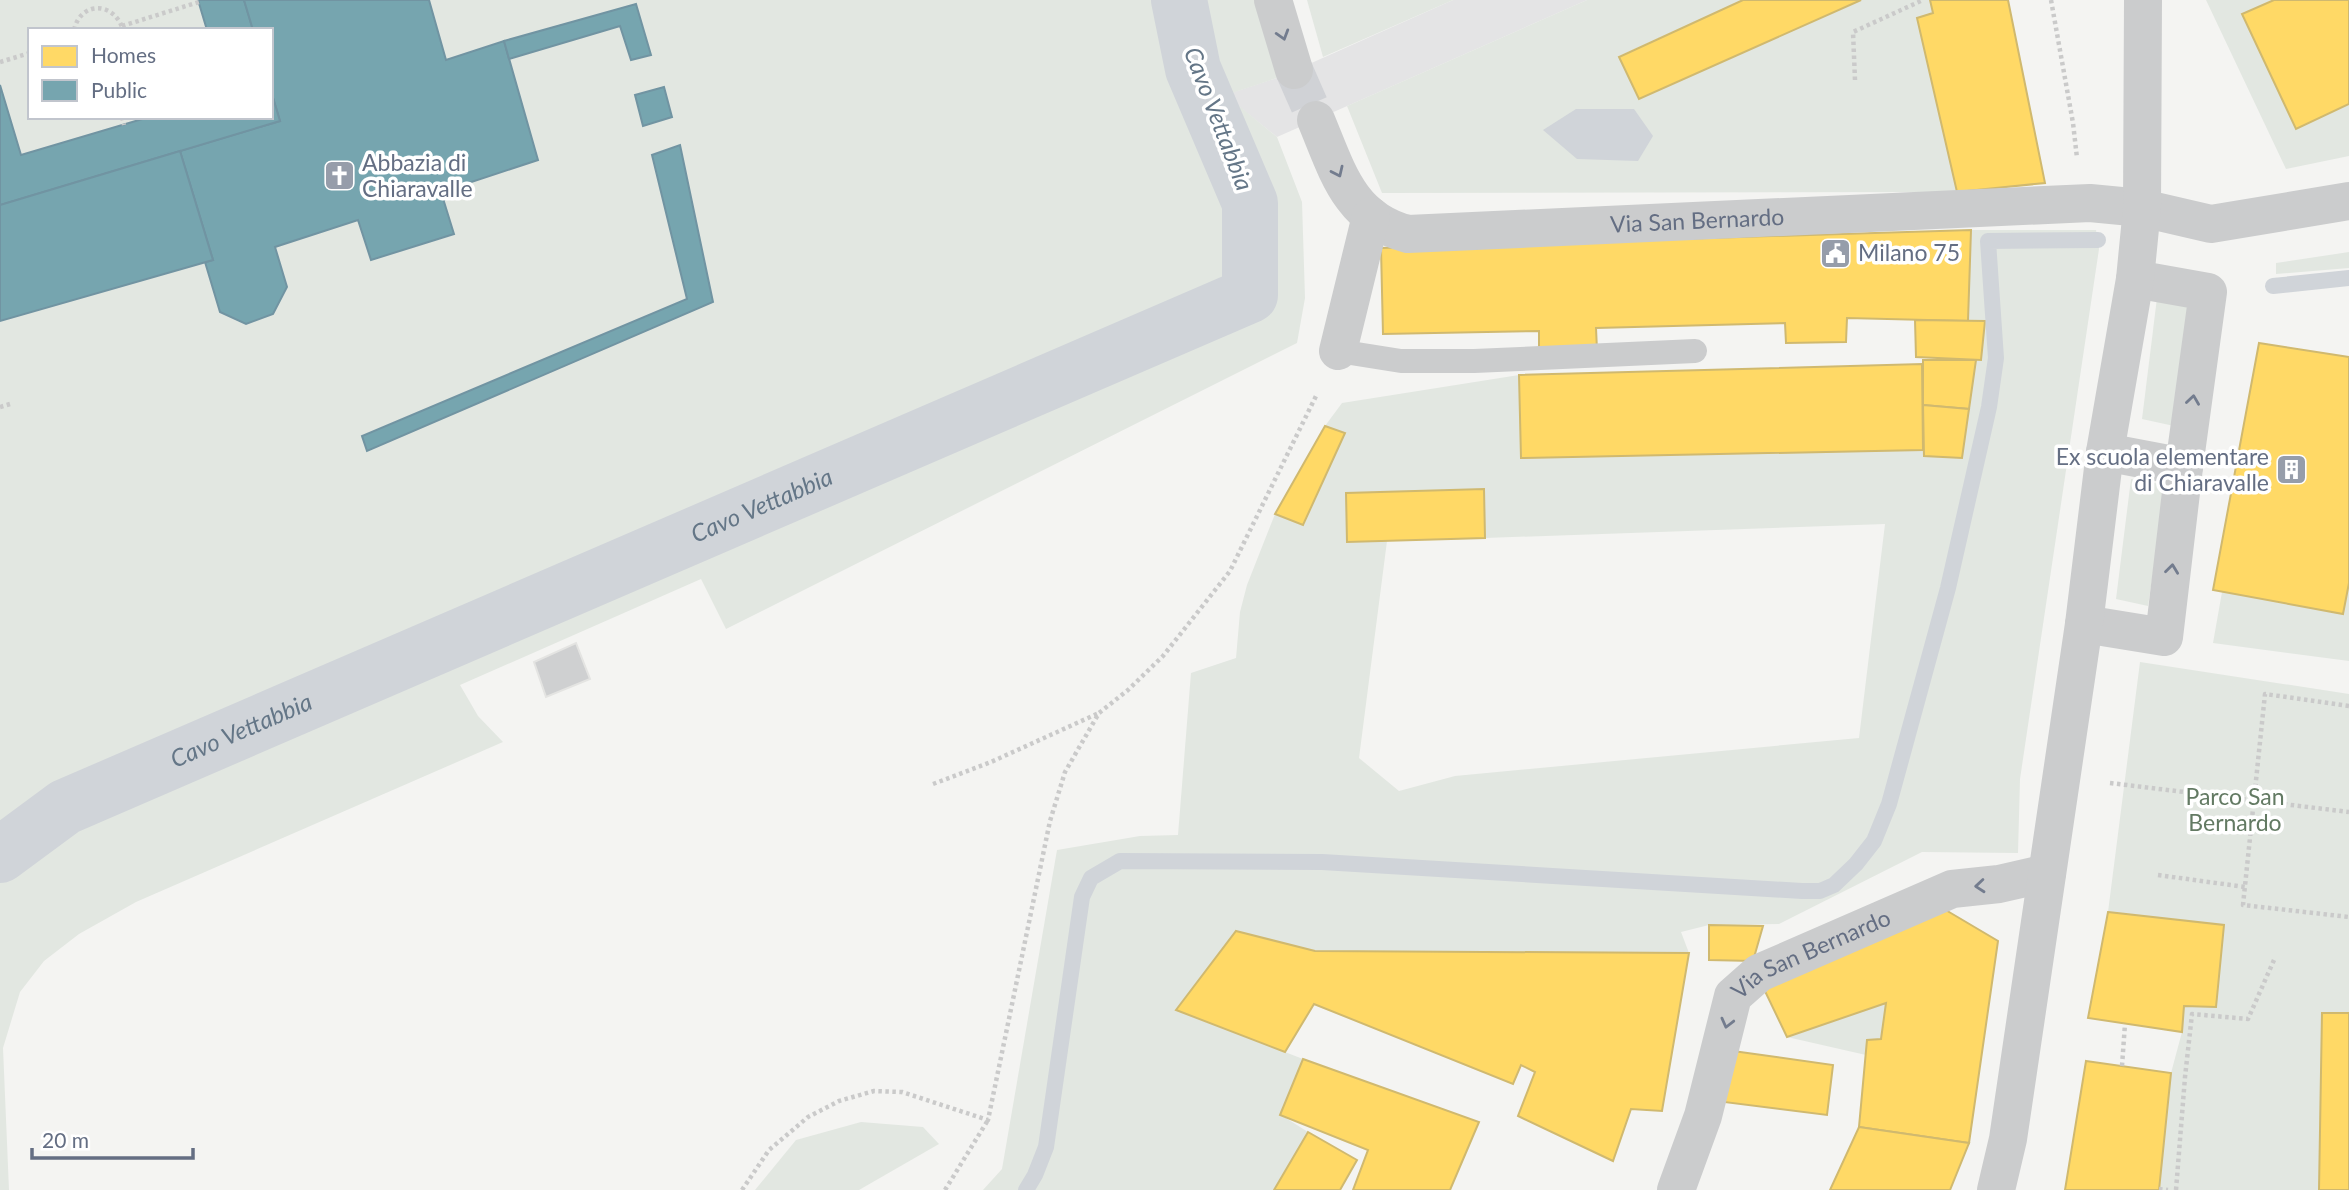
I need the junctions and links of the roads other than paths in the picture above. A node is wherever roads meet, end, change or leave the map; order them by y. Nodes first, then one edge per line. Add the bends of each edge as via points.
1 (1273, 0) edge
2 (2143, 0) edge
3 (1294, 70) tunnel mouth
4 (1316, 120) tunnel mouth
5 (2349, 201) edge
6 (2142, 208) junction
7 (1371, 216) junction
8 (2135, 279) junction
9 (1338, 351) joint
10 (1695, 351) dead end
11 (2105, 452) junction
12 (2184, 467) junction
13 (2084, 624) junction
14 (2047, 873) junction
15 (1676, 1190) edge
16 (1996, 1190) edge

1 -> 3 street
2 - 6 street
4 -> 7 street, Via San Bernardo via 1352,199
5 - 6 street, Via San Bernardo via 2211,224
6 - 7 street, Via San Bernardo via 2090,204 1408,234
6 - 8 street
7 - 9 street
8 - 11 street
12 -> 8 street via 2208,292
9 - 10 lane via 1401,361 1474,361
11 - 12 street
11 - 13 street
13 -> 12 street via 2164,637
13 - 14 street
14 -> 15 street, Via San Bernardo via 1952,889 1759,972 1733,996 1703,1116
14 - 16 street via 2008,1139

